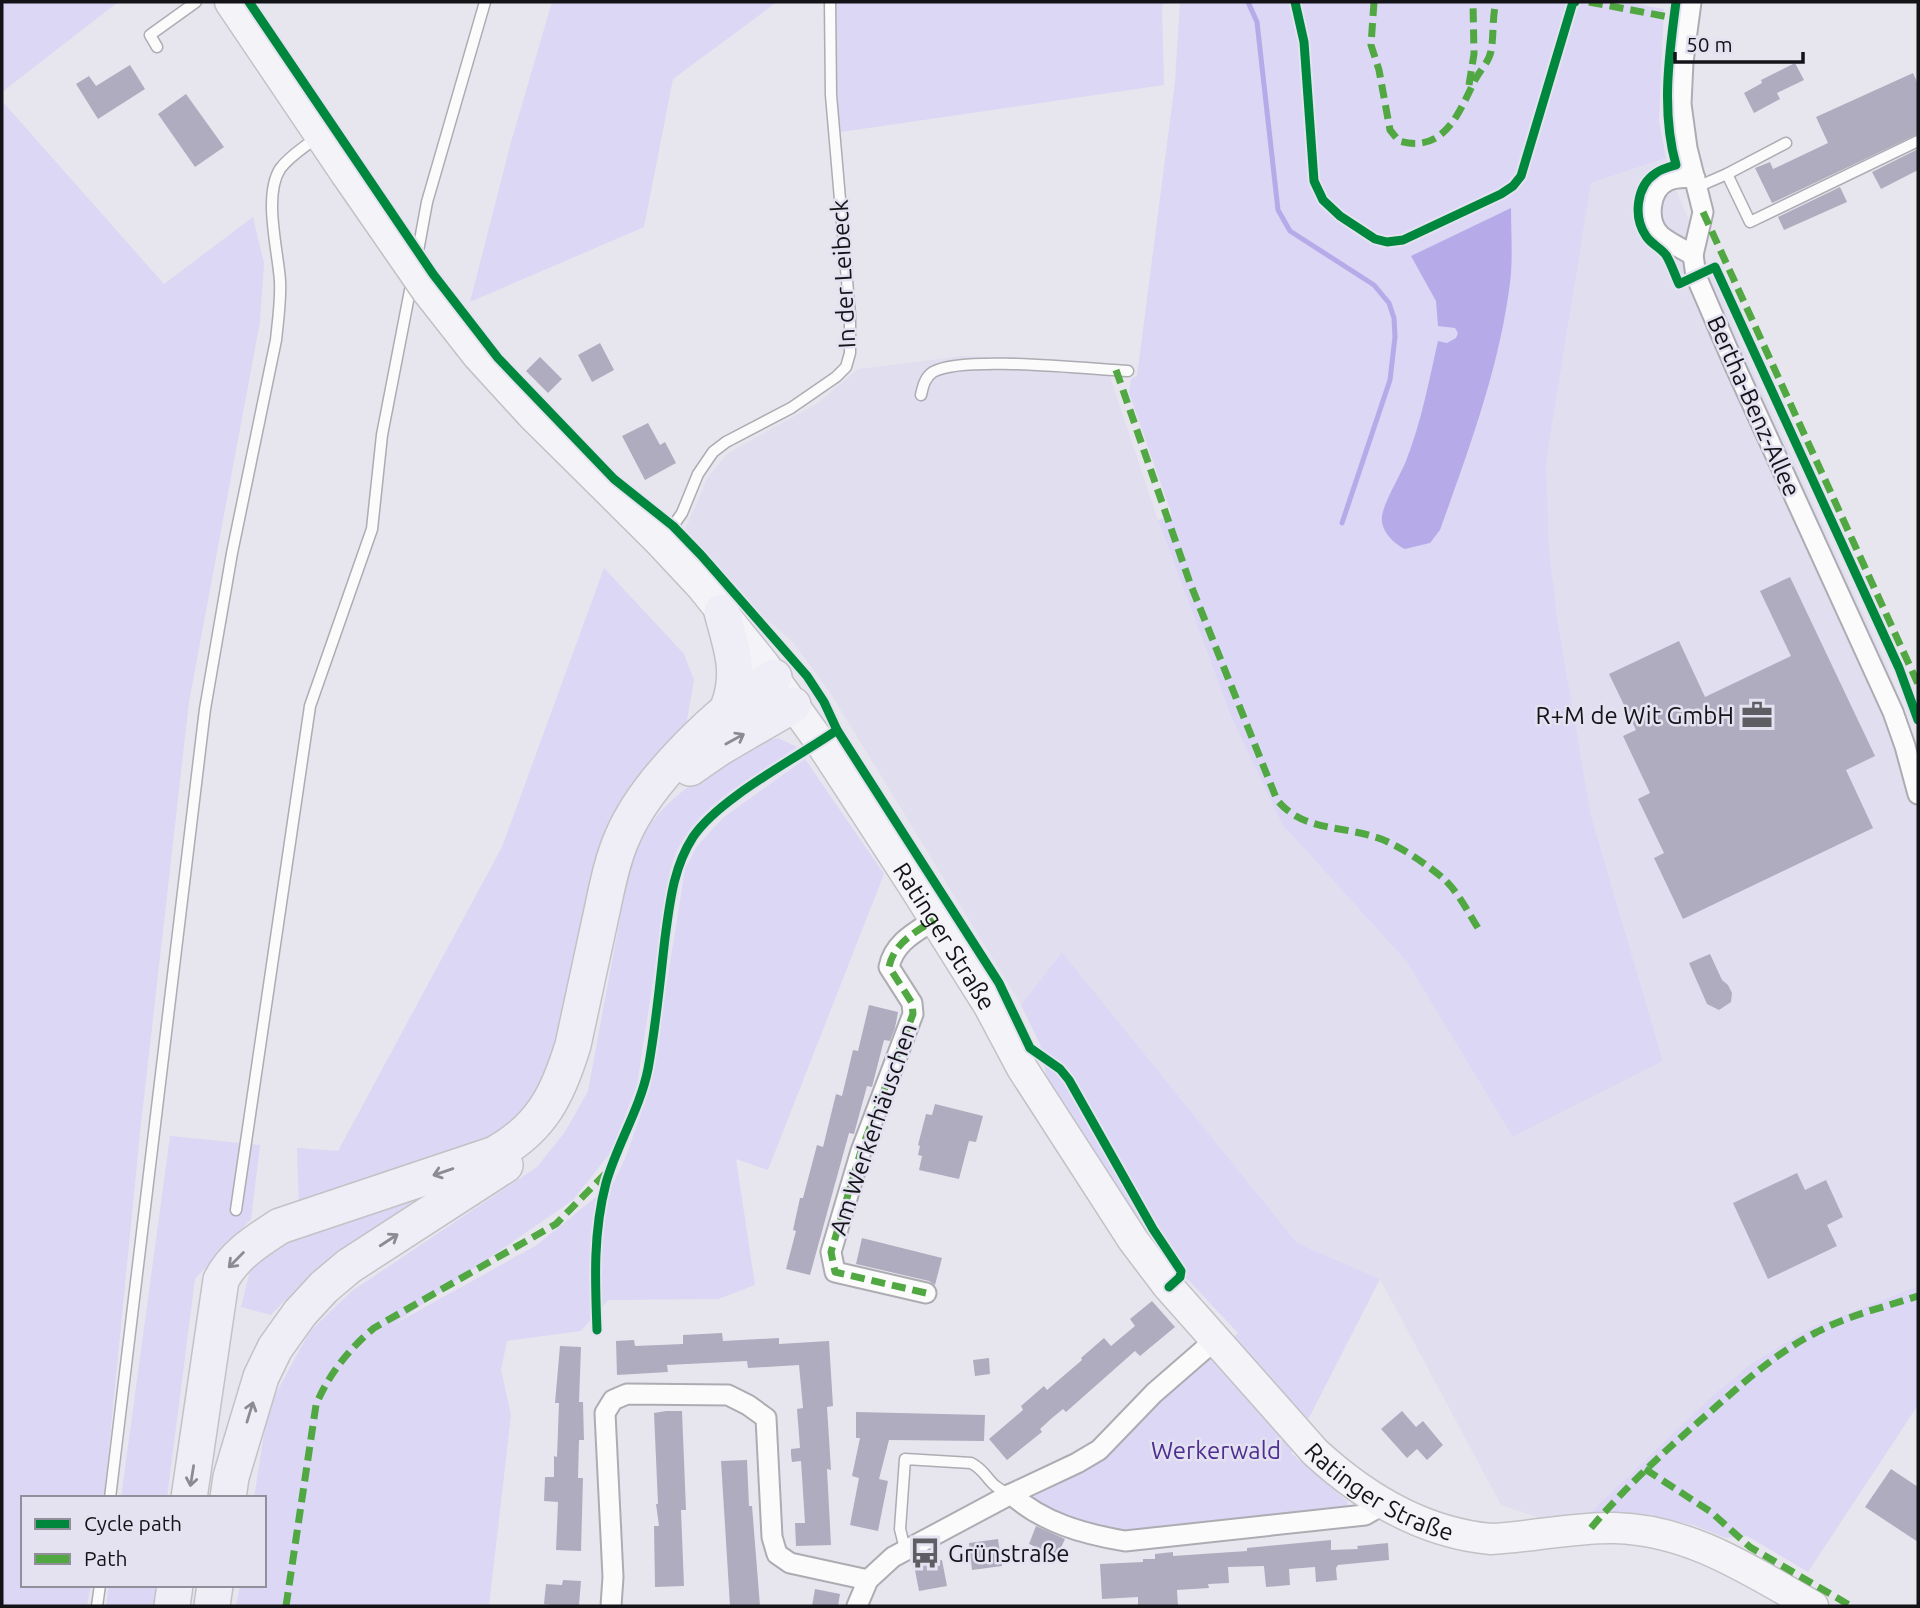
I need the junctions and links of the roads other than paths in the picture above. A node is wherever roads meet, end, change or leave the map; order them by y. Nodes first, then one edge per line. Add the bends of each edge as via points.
1 (196, 2) edge
2 (230, 2) edge
3 (485, 2) edge
4 (830, 2) edge
5 (1691, 2) edge
6 (157, 47) dead end
7 (320, 135) junction
8 (1918, 141) edge
9 (1786, 143) dead end
10 (1727, 174) junction
11 (1696, 183) junction
12 (1693, 255) junction
13 (1128, 371) dead end
14 (921, 395) dead end
15 (665, 533) junction
16 (722, 612) junction
17 (784, 691) junction
18 (728, 708) junction
19 (1918, 794) edge
20 (934, 920) junction
21 (236, 1210) dead end
22 (926, 1293) dead end
23 (1215, 1340) junction
24 (229, 1488) edge
25 (1011, 1494) junction
26 (110, 1496) edge
27 (189, 1496) edge
28 (1384, 1504) junction
29 (905, 1549) junction
30 (868, 1580) junction
31 (100, 1587) edge
32 (176, 1587) edge
33 (215, 1587) edge
34 (97, 1606) edge
35 (172, 1606) edge
36 (212, 1606) edge
37 (611, 1606) edge
38 (858, 1606) edge
39 (1813, 1606) edge

1 - 6 lane via 150,35
2 - 7 main road, Ratinger Straße
3 - 21 lane via 427,202 382,435 372,529 310,706
4 - 15 lane, In der Leibeck via 831,95 850,315 846,367 791,408 713,452 682,513
5 - 11 street, Bertha-Benz-Allee via 1681,104
7 - 15 main road, Ratinger Straße, bridge via 426,291 478,356 513,395
7 - 26 lane via 288,160 274,186 280,281 276,340 205,709
8 - 10 lane via 1750,222
9 - 10 lane
10 - 11 lane
11 - 12 street, Bertha-Benz-Allee via 1703,212
11 - 12 street via 1682,177 1665,181 1651,206 1659,234
12 - 19 street, Bertha-Benz-Allee via 1696,276 1734,364 1893,712
13 - 14 lane via 953,366 931,373
15 - 16 main road, Ratinger Straße
16 - 17 main road, Ratinger Straße
16 - 18 highway via 736,664
17 - 18 highway
17 - 20 main road, Ratinger Straße
24 -> 17 highway via 261,1377 300,1313 349,1266 513,1160 560,1106 576,1068 632,836 661,794
18 -> 27 highway via 659,780 621,839 570,1054 559,1087 539,1119 495,1154 280,1226 226,1271
20 - 22 street, Am Werkerhäuschen via 911,934 891,957 889,967 912,1003 913,1014 861,1151 831,1252 835,1272
20 - 23 main road, Ratinger Straße via 1106,1200 1159,1275
23 - 25 street via 1154,1393 1099,1450
23 - 28 main road, Ratinger Straße via 1315,1452
25 - 28 street via 1028,1510 1074,1530 1125,1541 1365,1515
25 - 29 street
25 - 29 lane via 989,1483 981,1468 971,1463 905,1459 900,1529
28 - 39 main road, Ratinger Straße via 1437,1529 1472,1537 1515,1538 1614,1528 1666,1534 1718,1552
29 - 30 street
30 - 37 street via 790,1563 777,1554 772,1537 766,1418 728,1395 627,1394 613,1400 605,1413
30 - 38 street
31 - 34 lane
32 - 35 highway
33 - 36 highway

